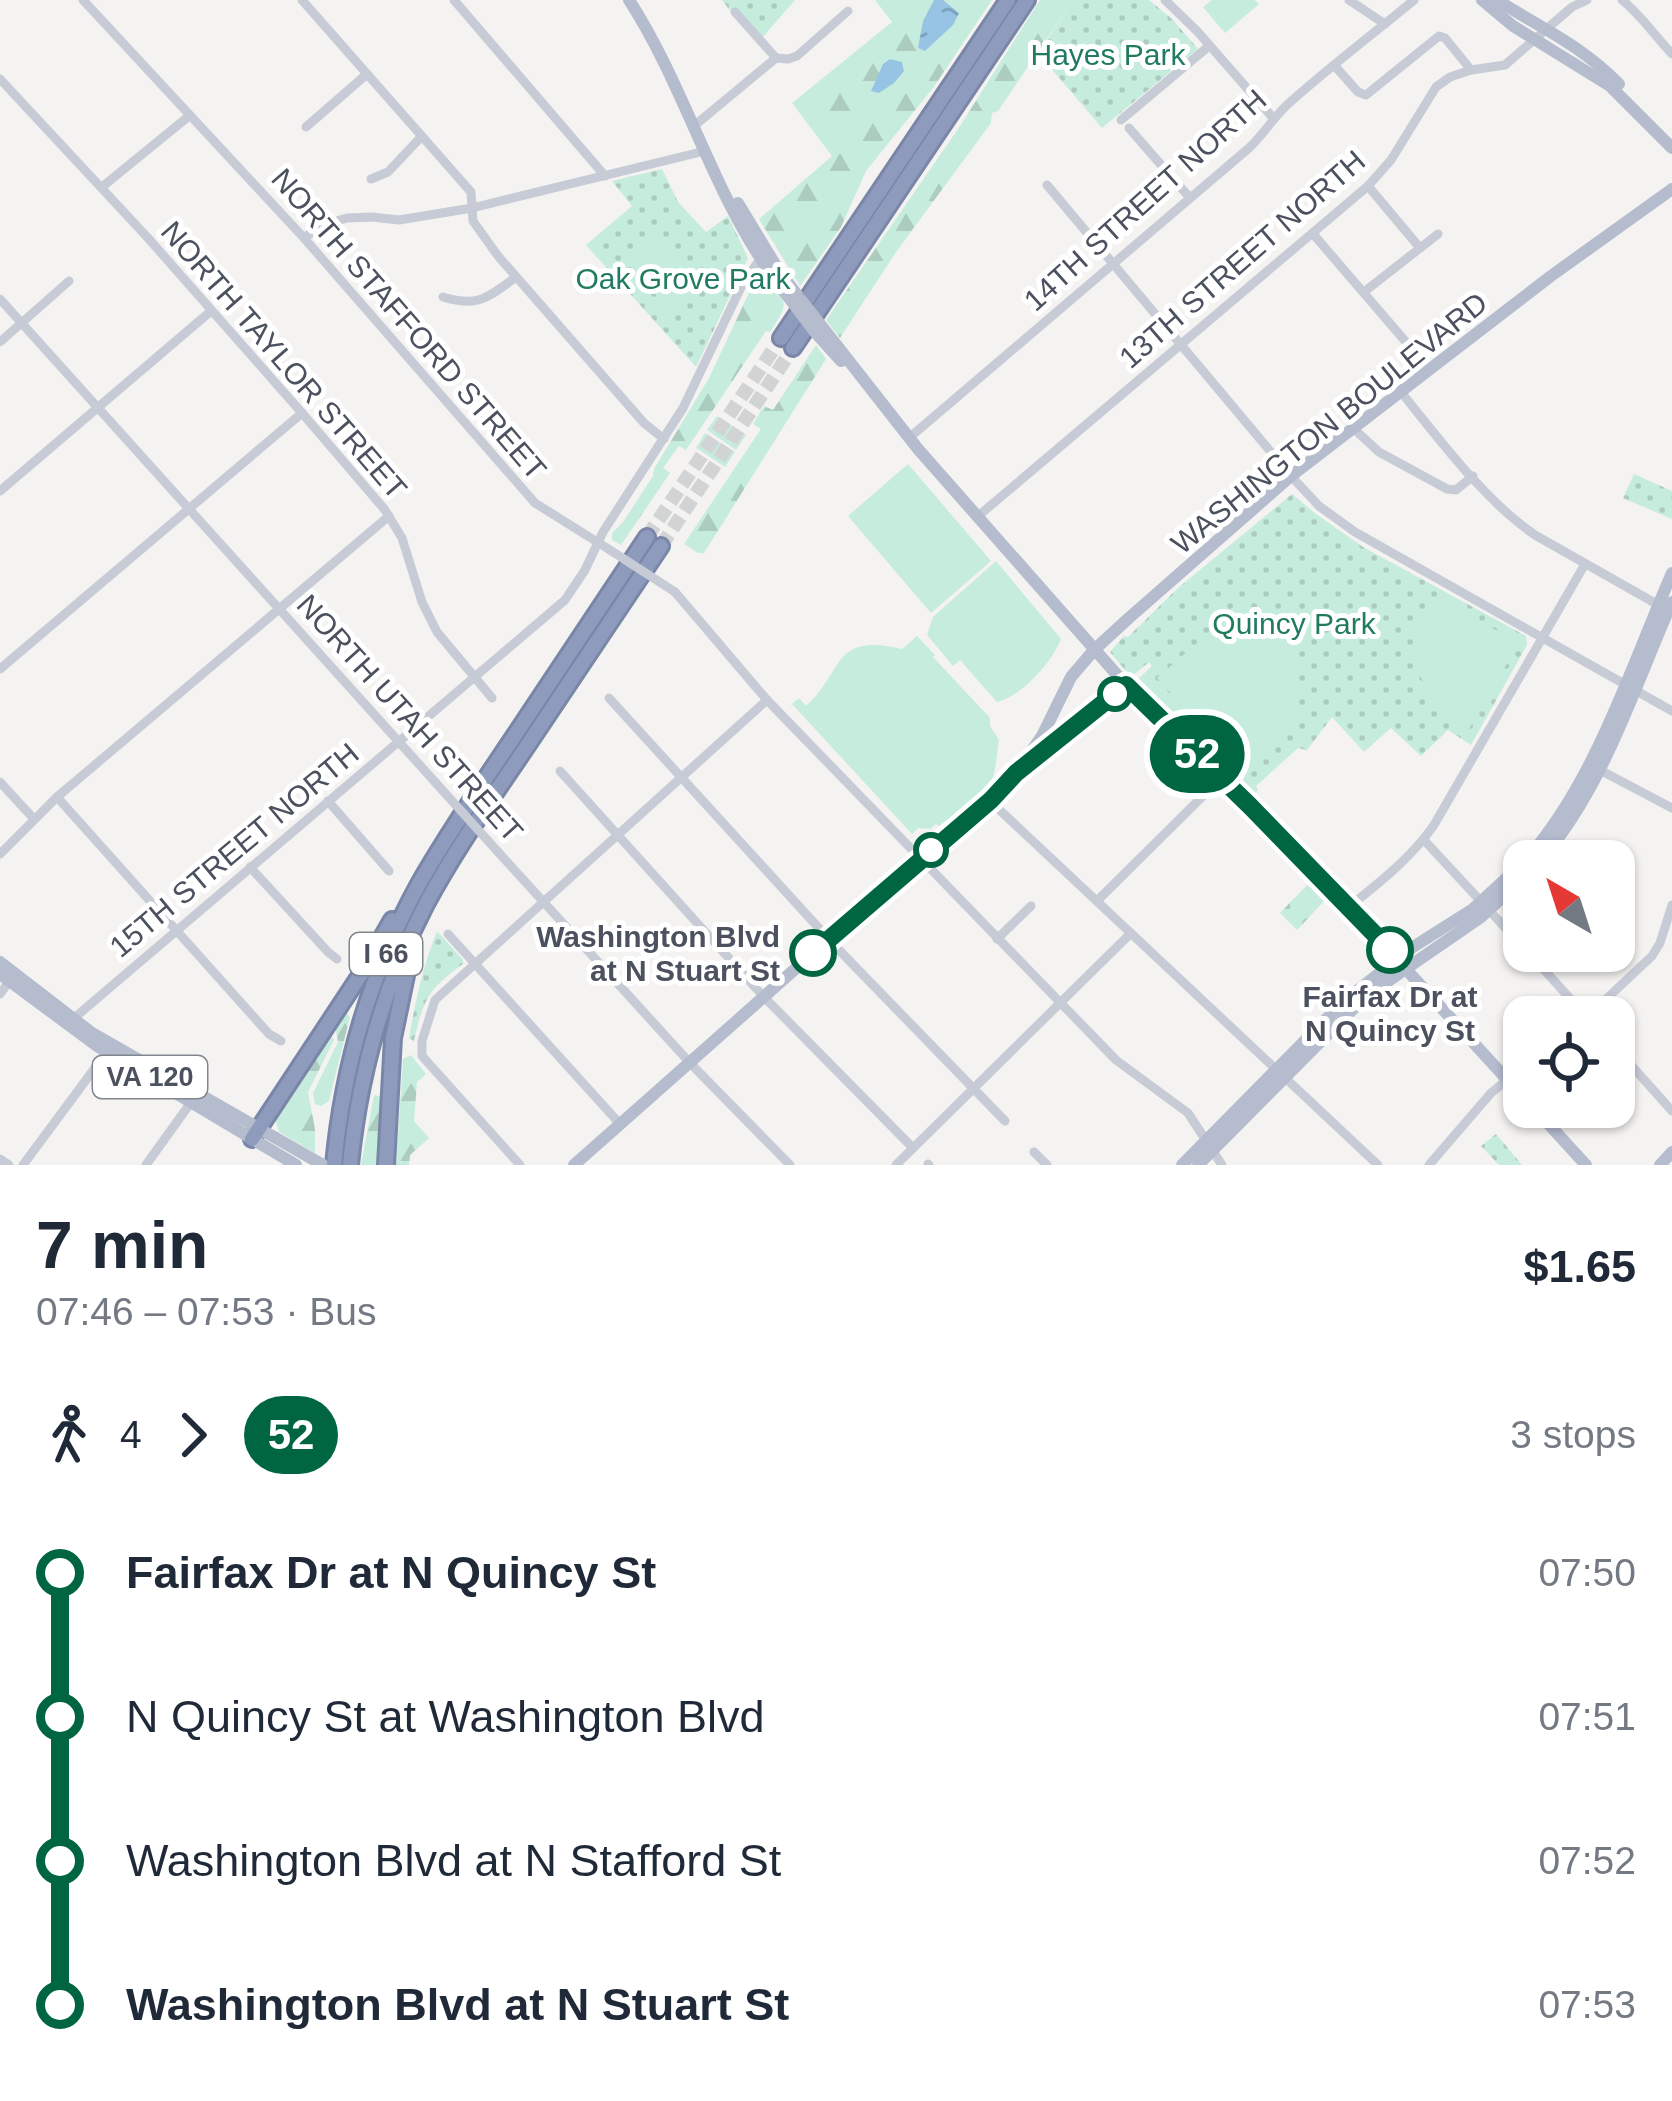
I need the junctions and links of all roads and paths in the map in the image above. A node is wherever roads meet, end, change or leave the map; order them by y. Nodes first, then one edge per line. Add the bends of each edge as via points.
1 (83, 0) edge
2 (302, 0) edge
3 (454, 0) edge
4 (629, 0) edge
5 (1008, 0) edge
6 (1027, 0) edge
7 (1165, 0) edge
8 (1349, 0) edge
9 (1414, 0) edge
10 (1482, 0) edge
11 (1497, 0) edge
12 (1587, 0) edge
13 (1622, 0) edge
14 (1648, 0) edge
15 (848, 10) dead end
16 (1636, 11) junction
17 (735, 12) dead end
18 (1385, 24) junction
19 (1548, 28) junction
20 (1535, 40) junction
21 (1209, 46) junction
22 (1672, 54) edge
23 (776, 58) junction
24 (1334, 64) junction
25 (1471, 70) junction
26 (367, 74) junction
27 (0, 79) edge
28 (189, 116) junction
29 (1274, 119) junction
30 (694, 125) junction
31 (306, 127) dead end
32 (422, 136) junction
33 (1672, 138) edge
34 (1672, 148) edge
35 (705, 151) junction
36 (605, 176) junction
37 (371, 179) dead end
38 (1047, 184) dead end
39 (1368, 186) junction
40 (102, 187) junction
41 (1672, 189) edge
42 (1190, 198) junction
43 (472, 208) junction
44 (1438, 234) dead end
45 (1314, 235) junction
46 (304, 238) junction
47 (1420, 248) junction
48 (763, 255) junction
49 (1113, 265) junction
50 (517, 277) junction
51 (69, 281) dead end
52 (1364, 292) junction
53 (443, 297) dead end
54 (0, 299) edge
55 (212, 311) junction
56 (22, 324) junction
57 (0, 342) edge
58 (1181, 346) junction
59 (1430, 370) junction
60 (1401, 392) junction
61 (99, 408) junction
62 (302, 412) junction
63 (1354, 428) junction
64 (906, 435) junction
65 (664, 439) junction
66 (1291, 476) junction
67 (1473, 476) junction
68 (0, 491) edge
69 (188, 508) junction
70 (389, 517) junction
71 (977, 517) junction
72 (598, 542) junction
73 (1585, 564) junction
74 (1672, 574) edge
75 (1668, 608) edge
76 (279, 609) junction
77 (1542, 638) junction
78 (1094, 650) junction
79 (0, 669) edge
80 (476, 678) junction
81 (1126, 685) junction
82 (1629, 687) junction
83 (492, 698) dead end
84 (609, 698) dead end
85 (767, 700) junction
86 (1672, 711) edge
87 (399, 742) junction
88 (494, 766) junction
89 (1594, 768) junction
90 (560, 771) dead end
91 (1016, 773) junction
92 (682, 777) junction
93 (1221, 778) junction
94 (0, 782) edge
95 (57, 797) junction
96 (991, 800) junction
97 (328, 802) junction
98 (1672, 808) edge
99 (34, 819) junction
100 (618, 834) junction
101 (1424, 840) junction
102 (1542, 840) edge
103 (1556, 840) edge
104 (460, 846) junction
105 (0, 854) edge
106 (921, 859) junction
107 (250, 867) junction
108 (389, 871) dead end
109 (1503, 886) edge
110 (1503, 893) edge
111 (543, 901) junction
112 (1097, 901) junction
113 (1486, 905) junction
114 (1672, 905) edge
115 (1031, 906) dead end
116 (1349, 907) junction
117 (1503, 924) edge
118 (176, 931) junction
119 (1131, 933) junction
120 (448, 934) dead end
121 (829, 939) junction
122 (997, 939) junction
123 (337, 959) dead end
124 (0, 962) edge
125 (1402, 963) junction
126 (476, 964) junction
127 (1546, 972) edge
128 (6, 981) edge
129 (763, 996) junction
130 (1568, 996) edge
131 (1609, 996) edge
132 (1062, 1003) junction
133 (70, 1023) junction
134 (281, 1041) dead end
135 (109, 1049) junction
136 (690, 1063) junction
137 (1635, 1070) edge
138 (1280, 1074) junction
139 (1503, 1075) edge
140 (1503, 1081) edge
141 (974, 1089) junction
142 (195, 1098) junction
143 (1672, 1111) edge
144 (1005, 1121) dead end
145 (620, 1124) junction
146 (1552, 1128) edge
147 (255, 1134) junction
148 (1209, 1145) junction
149 (913, 1148) junction
150 (1672, 1151) edge
151 (1034, 1152) dead end
152 (0, 1159) edge
153 (294, 1159) edge
154 (9, 1165) edge
155 (23, 1165) edge
156 (146, 1165) edge
157 (323, 1165) edge
158 (334, 1165) edge
159 (350, 1165) edge
160 (386, 1165) edge
161 (520, 1165) edge
162 (574, 1165) edge
163 (790, 1165) edge
164 (896, 1165) edge
165 (1047, 1165) edge
166 (1182, 1165) edge
167 (1198, 1165) edge
168 (1222, 1165) edge
169 (1378, 1165) edge
170 (1430, 1165) edge
171 (1586, 1165) edge
172 (1660, 1165) edge

1 - 28 street, NORTH STAFFORD STREET
2 - 26 street
3 - 36 street
4 - 30 main road
5 - 6 highway via 787,343
7 - 21 street
8 - 18 street
9 - 18 street, 14TH STREET NORTH
10 - 20 main road
11 - 19 main road
12 - 19 street, 13TH STREET NORTH
13 - 16 street
14 - 16 street
15 - 23 street via 797,56
16 - 22 street
17 - 23 street
18 - 24 street, 14TH STREET NORTH
19 - 20 street, 13TH STREET NORTH
19 - 33 main road via 1598,63
20 - 25 street, 13TH STREET NORTH via 1505,65
20 - 34 main road via 1610,86
21 - 29 street
21 - 42 street via 1125,124
23 - 30 street
24 - 25 street via 1366,94 1438,36
24 - 29 street, 14TH STREET NORTH
25 - 39 street, 13TH STREET NORTH via 1436,87
26 - 31 street
26 - 32 street
27 - 40 street, NORTH TAYLOR STREET
28 - 40 street
28 - 46 street, NORTH STAFFORD STREET
29 - 42 street, 14TH STREET NORTH
30 - 35 main road
32 - 37 street
32 - 43 street via 471,192
35 - 36 street
35 - 48 main road
36 - 43 street
38 - 49 street
39 - 45 street, 13TH STREET NORTH
39 - 47 street
40 - 55 street, NORTH TAYLOR STREET
41 - 59 main road, WASHINGTON BOULEVARD
42 - 49 street, 14TH STREET NORTH
43 - 46 street via 399,220 347,218
43 - 50 street via 473,221
44 - 47 street
45 - 52 street
45 - 58 street, 13TH STREET NORTH
46 - 72 street, NORTH STAFFORD STREET via 535,503
47 - 52 street
48 - 64 main road, bridge
48 - 65 street, 15TH STREET NORTH
49 - 58 street
49 - 64 street, 14TH STREET NORTH
50 - 53 street via 482,301
50 - 65 street
51 - 56 street
52 - 59 street
54 - 56 street, NORTH UTAH STREET
55 - 61 street
55 - 62 street, NORTH TAYLOR STREET
56 - 57 street
56 - 61 street, NORTH UTAH STREET
58 - 66 street
58 - 71 street, 13TH STREET NORTH
59 - 60 main road, WASHINGTON BOULEVARD
60 - 63 main road, WASHINGTON BOULEVARD
60 - 67 street
61 - 68 street
61 - 69 street, NORTH UTAH STREET
62 - 69 street
62 - 70 street, NORTH TAYLOR STREET
63 - 66 main road, WASHINGTON BOULEVARD
63 - 67 street via 1379,452 1450,491
64 - 71 main road
65 - 72 street, 15TH STREET NORTH
66 - 77 street via 1355,532
66 - 78 main road, WASHINGTON BOULEVARD
67 - 73 street via 1518,523
69 - 76 street, NORTH UTAH STREET
69 - 79 street
70 - 76 street
70 - 80 street, NORTH TAYLOR STREET via 436,632
71 - 78 main road
72 - 80 street, 15TH STREET NORTH via 565,600
72 - 85 street, NORTH STAFFORD STREET, bridge via 675,592
73 - 75 street
73 - 77 street
74 - 75 main road
75 - 82 main road
76 - 87 street, NORTH UTAH STREET
76 - 95 street
77 - 82 street
77 - 101 street
78 - 81 main road
78 - 91 main road, WASHINGTON BOULEVARD
80 - 83 street, NORTH TAYLOR STREET
80 - 87 street, 15TH STREET NORTH
81 - 91 main road
81 - 93 main road
82 - 86 street
82 - 89 main road
84 - 92 street
85 - 92 street
85 - 106 street, NORTH STAFFORD STREET
87 - 97 street, 15TH STREET NORTH
87 - 111 street, NORTH UTAH STREET, bridge
88 - 104 highway, I 66 via 654,542
88 - 147 highway via 445,828
88 - 158 highway, I 66 via 417,888 383,960 350,1064
89 - 98 street
89 - 102 main road
89 - 103 main road
90 - 100 street
91 - 96 main road, WASHINGTON BOULEVARD
92 - 100 street
92 - 121 street
93 - 112 street
93 - 116 main road
94 - 99 street
95 - 99 street
95 - 118 street
96 - 106 main road, WASHINGTON BOULEVARD
96 - 112 street
97 - 107 street, 15TH STREET NORTH
97 - 108 street
99 - 105 street
100 - 111 street
100 - 129 street
101 - 113 street
101 - 116 street
104 - 159 highway, I 66 via 387,996
104 - 160 highway via 401,988
106 - 121 main road, WASHINGTON BOULEVARD
106 - 122 street, NORTH STAFFORD STREET
107 - 118 street, 15TH STREET NORTH
107 - 123 street
109 - 113 main road
110 - 113 main road
111 - 126 street
111 - 136 street, NORTH UTAH STREET
112 - 119 street
113 - 117 street
113 - 125 main road
114 - 131 street via 1652,956
115 - 122 street
116 - 125 main road
118 - 133 street, 15TH STREET NORTH
118 - 134 street
119 - 132 street
119 - 138 street
120 - 126 street
121 - 129 main road, WASHINGTON BOULEVARD
121 - 141 street
122 - 132 street, NORTH STAFFORD STREET
124 - 128 main road, VA 120
125 - 138 main road
125 - 139 main road
126 - 145 street
126 - 161 street via 435,1000 422,1056
127 - 130 street
128 - 133 main road, VA 120
129 - 136 main road, WASHINGTON BOULEVARD
129 - 149 street
132 - 141 street
132 - 148 street, NORTH STAFFORD STREET via 1126,1069 1188,1113
133 - 135 main road, VA 120
135 - 142 main road, VA 120
135 - 155 street
136 - 145 main road, WASHINGTON BOULEVARD
136 - 163 street, NORTH UTAH STREET
137 - 143 street
138 - 148 main road
138 - 169 street
140 - 170 street
141 - 144 street
141 - 149 street
142 - 147 main road, VA 120
142 - 156 street
145 - 162 main road, WASHINGTON BOULEVARD
146 - 171 main road
147 - 153 main road, VA 120
148 - 166 main road
148 - 167 main road
148 - 168 street, NORTH STAFFORD STREET
149 - 164 street
150 - 172 main road
151 - 165 street
152 - 154 street
153 - 157 main road, VA 120

